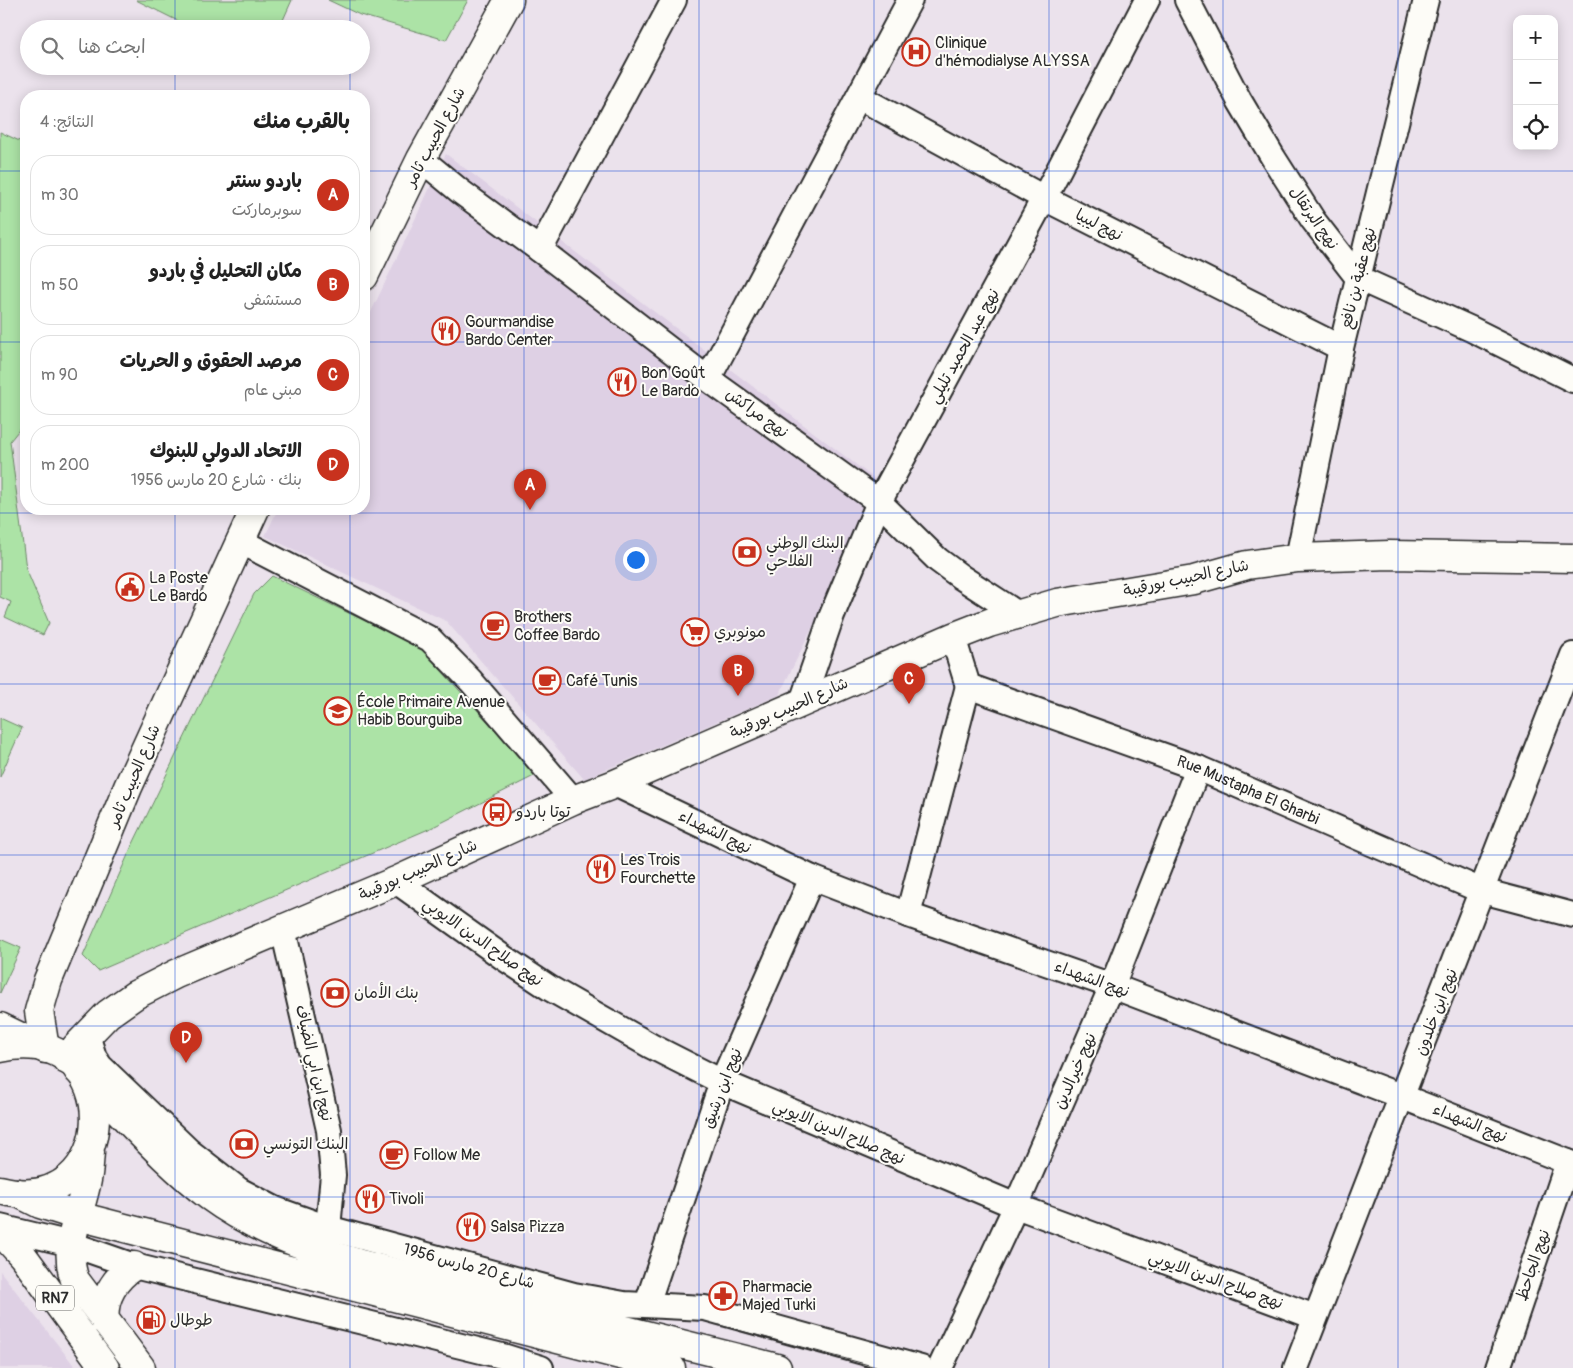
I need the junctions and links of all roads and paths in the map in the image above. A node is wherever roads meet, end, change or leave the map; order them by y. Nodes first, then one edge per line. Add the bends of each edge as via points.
1 (509, 0) edge
2 (674, 0) edge
3 (910, 0) edge
4 (1147, 0) edge
5 (1187, 0) edge
6 (1426, 0) edge
7 (859, 97) junction
8 (422, 159) junction
9 (1044, 198) junction
10 (540, 250) junction
11 (370, 264) edge
12 (1358, 278) junction
13 (1341, 348) junction
14 (708, 379) junction
15 (1573, 380) edge
16 (879, 502) junction
17 (252, 515) edge
18 (240, 541) junction
19 (1298, 558) junction
20 (1573, 558) edge
21 (1018, 614) junction
22 (953, 637) junction
23 (1571, 665) edge
24 (968, 686) junction
25 (802, 702) junction
26 (1198, 768) junction
27 (615, 784) junction
28 (573, 800) junction
29 (812, 878) junction
30 (396, 881) junction
31 (1482, 891) junction
32 (908, 915) junction
33 (1573, 915) edge
34 (283, 929) junction
35 (1112, 986) junction
36 (0, 1027) edge
37 (87, 1035) junction
38 (0, 1048) edge
39 (63, 1060) junction
40 (722, 1082) junction
41 (1403, 1097) junction
42 (90, 1151) junction
43 (1570, 1163) edge
44 (9, 1191) edge
45 (1016, 1206) junction
46 (78, 1216) junction
47 (0, 1227) edge
48 (328, 1228) junction
49 (0, 1231) edge
50 (71, 1244) junction
51 (134, 1266) junction
52 (647, 1304) junction
53 (527, 1317) junction
54 (1315, 1317) junction
55 (105, 1321) junction
56 (502, 1363) edge
57 (105, 1368) edge
58 (141, 1368) edge
59 (541, 1368) edge
60 (671, 1368) edge
61 (777, 1368) edge
62 (921, 1368) edge
63 (940, 1368) edge
64 (1296, 1368) edge
65 (1498, 1368) edge

1 - 8 street, شارع الحبيب ثامر
2 - 10 street
3 - 7 street
4 - 9 street, نهج عبد الحميد تليلي
5 - 12 street, نهج البرتقال via 1274,159 1313,220
6 - 12 street, نهج عقبة بن نافع
7 - 9 street, نهج ليبيا
7 - 14 street
8 - 10 street, نهج مراكش
8 - 11 street, شارع الحبيب ثامر
9 - 13 street, نهج ليبيا
9 - 16 street, نهج عبد الحميد تليلي
10 - 14 street, نهج مراكش
12 - 13 street, نهج عقبة بن نافع
12 - 15 street, نهج البرتقال
13 - 19 street, نهج عقبة بن نافع
14 - 16 street, نهج مراكش
16 - 21 street, نهج مراكش via 938,560
16 - 25 street, نهج عبد الحميد تليلي via 832,616
17 - 18 street, شارع الحبيب ثامر
18 - 28 street via 430,639 471,681
18 - 39 street, شارع الحبيب ثامر via 128,787 48,980 39,1022
19 - 20 street, شارع الحبيب بورقيبة via 1400,555
19 - 21 street, شارع الحبيب بورقيبة via 1246,565 1194,580 1057,603
21 - 22 street, شارع الحبيب بورقيبة
22 - 24 street
22 - 25 street, شارع الحبيب بورقيبة
23 - 31 street, نهج ابن خلدون
24 - 26 street, Rue Mustapha El Gharbi
24 - 32 street
25 - 27 street, شارع الحبيب بورقيبة
26 - 31 street, Rue Mustapha El Gharbi
26 - 35 street, نهج خيرالدين
27 - 28 street, شارع الحبيب بورقيبة
27 - 29 street, نهج الشهداء
28 - 30 street, شارع الحبيب بورقيبة
29 - 32 street, نهج الشهداء
29 - 40 street, نهج ابن رشيق
30 - 34 street, شارع الحبيب بورقيبة
30 - 40 street, نهج صلاح الدين الايوبي via 551,989
31 - 33 street, Rue Mustapha El Gharbi
31 - 41 street, نهج ابن خلدون
32 - 35 street, نهج الشهداء
34 - 37 street, شارع الحبيب بورقيبة via 135,995 108,1014
34 - 48 street, نهج ابن ابي الضياف via 329,1130 333,1174
35 - 41 street, نهج الشهداء
35 - 45 street, نهج خيرالدين
36 - 39 street
37 - 39 street, شارع الحبيب بورقيبة
37 - 48 street, شارع 20 مارس 1956 via 100,1066 189,1151 239,1190 275,1209
38 - 39 street via 14,1045
39 - 42 street, RN7 via 88,1084 94,1100 97,1117
39 - 53 street, شارع 20 مارس 1956 via 181,1173 226,1207 262,1228 308,1248
40 - 45 street, نهج صلاح الدين الايوبي
40 - 52 street, نهج ابن رشيق
41 - 43 street, نهج الشهداء
41 - 54 street, نهج ابن خلدون
42 - 44 street, RN7 via 72,1174 60,1183 47,1189
42 - 46 street, RN7
43 - 65 street, نهج الجاحظ
44 - 46 street
45 - 54 street, نهج صلاح الدين الايوبي
45 - 63 street, نهج خيرالدين
46 - 50 street, RN7
46 - 53 street via 490,1321
47 - 50 street
48 - 52 street, شارع 20 مارس 1956 via 574,1296
49 - 57 street, RN7 via 23,1256
50 - 51 street
50 - 55 street, RN7 via 70,1264 76,1280
51 - 55 street via 126,1271 105,1302
51 - 56 street
52 - 62 street, شارع 20 مارس 1956 via 705,1308
53 - 56 street
53 - 60 street, شارع 20 مارس 1956
53 - 61 street, شارع 20 مارس 1956
54 - 64 street, نهج ابن خلدون
55 - 58 street, RN7
56 - 59 street

